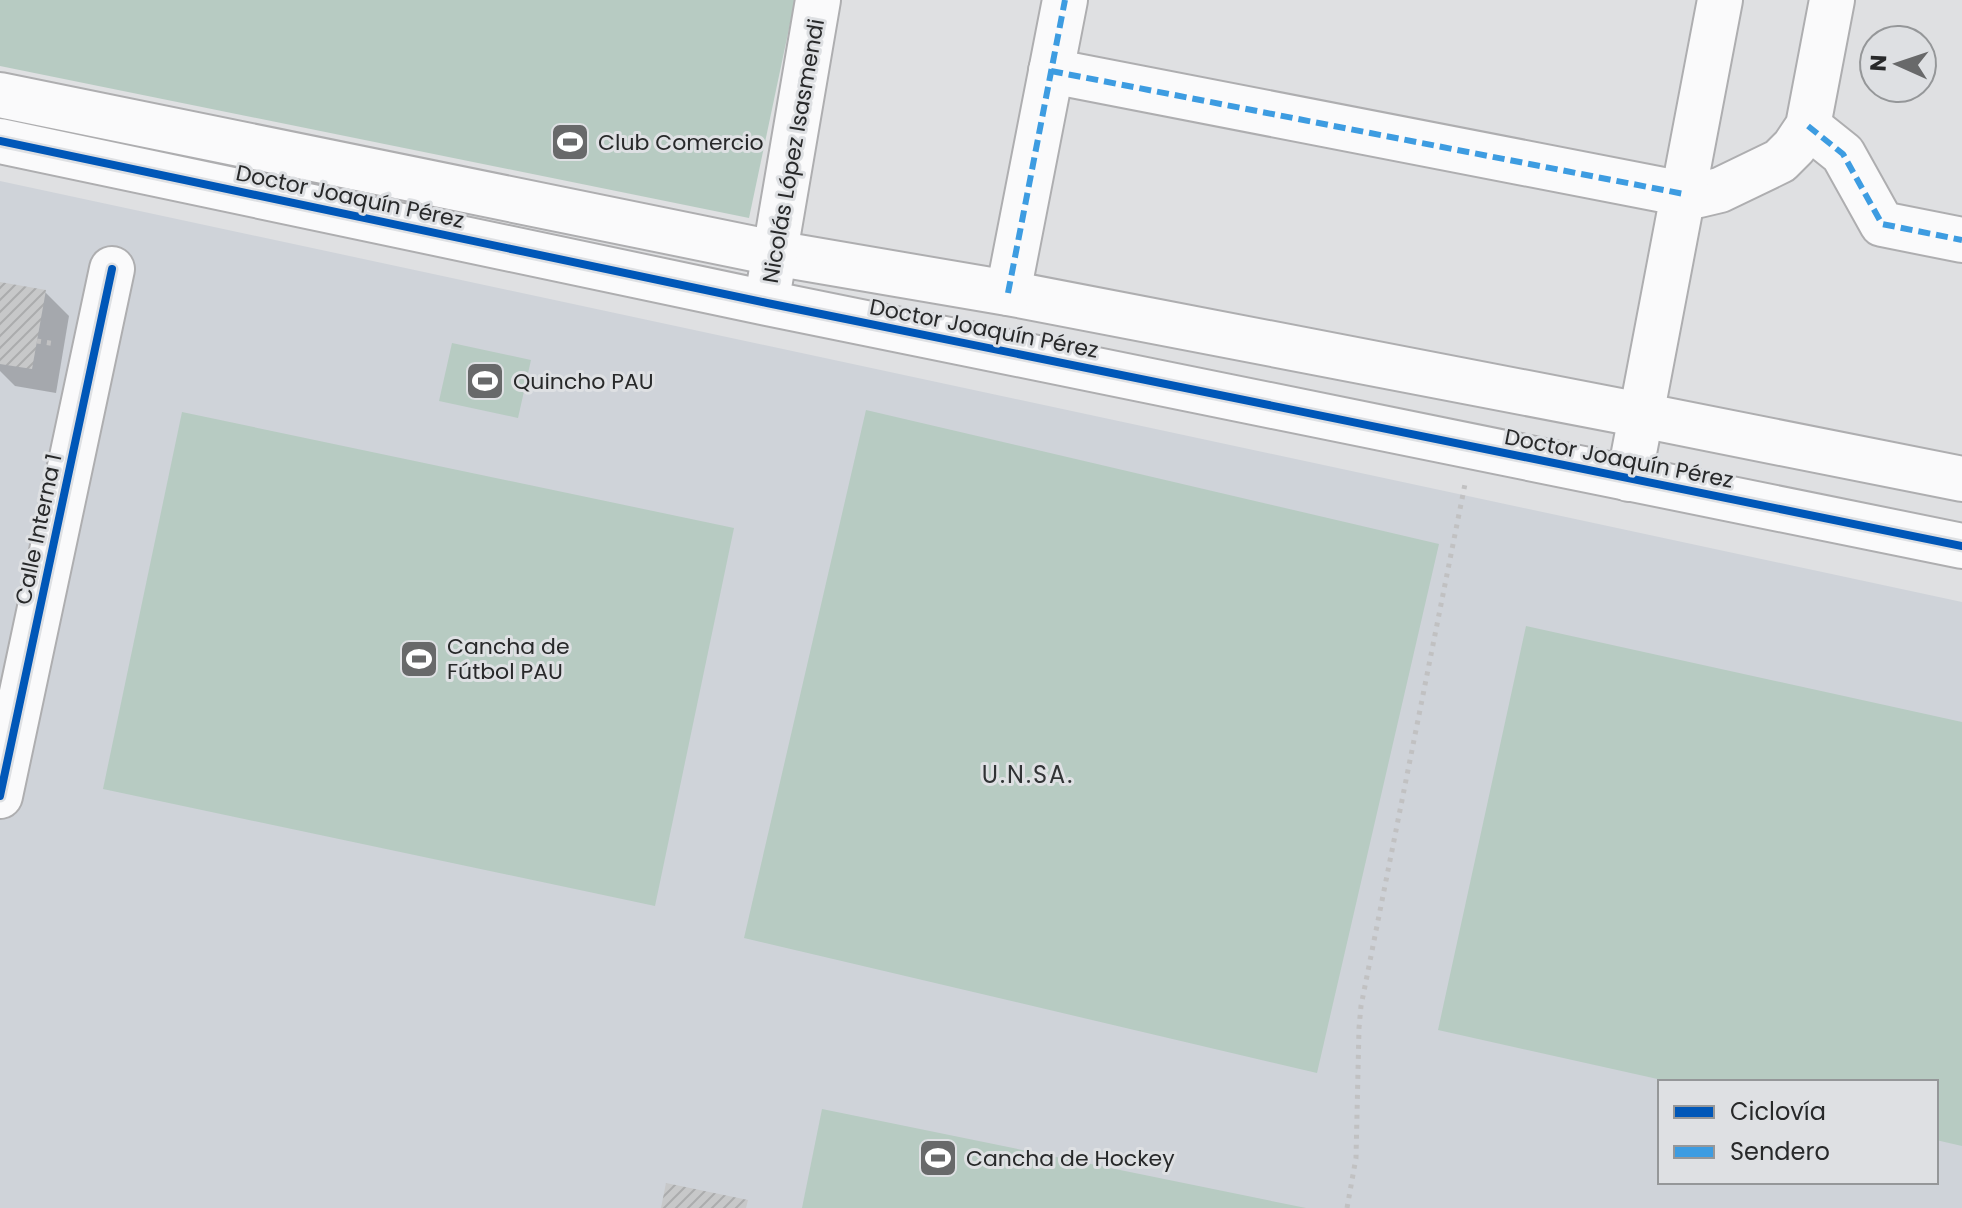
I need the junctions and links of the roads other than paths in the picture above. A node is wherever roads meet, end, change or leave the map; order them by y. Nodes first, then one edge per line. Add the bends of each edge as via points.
1 (818, 0) edge
2 (1065, 0) edge
3 (1720, 0) edge
4 (1832, 0) edge
5 (1051, 71) junction
6 (0, 95) edge
7 (1808, 126) junction
8 (0, 141) edge
9 (1684, 194) junction
10 (1962, 240) edge
11 (774, 253) junction
12 (112, 269) dead end
13 (1008, 293) junction
14 (767, 303) junction
15 (1641, 415) junction
16 (1629, 479) junction
17 (1962, 479) edge
18 (1962, 546) edge
19 (3, 769) edge

1 - 11 street, Nicolás López Isasmendi
2 - 5 street
3 - 9 street
4 - 7 street
5 - 9 street
5 - 13 street
6 - 11 street, Doctor Joaquín Pérez
7 - 9 street via 1780,161 1720,190
7 - 10 street via 1843,154 1882,224
8 - 14 street, Doctor Joaquín Pérez
9 - 15 street
11 - 13 street, Doctor Joaquín Pérez
11 - 14 street, Nicolás López Isasmendi
12 - 19 street, Calle Interna 1
13 - 15 street, Doctor Joaquín Pérez
14 - 16 street, Doctor Joaquín Pérez
15 - 16 street
15 - 17 street, Doctor Joaquín Pérez
16 - 18 street, Doctor Joaquín Pérez

